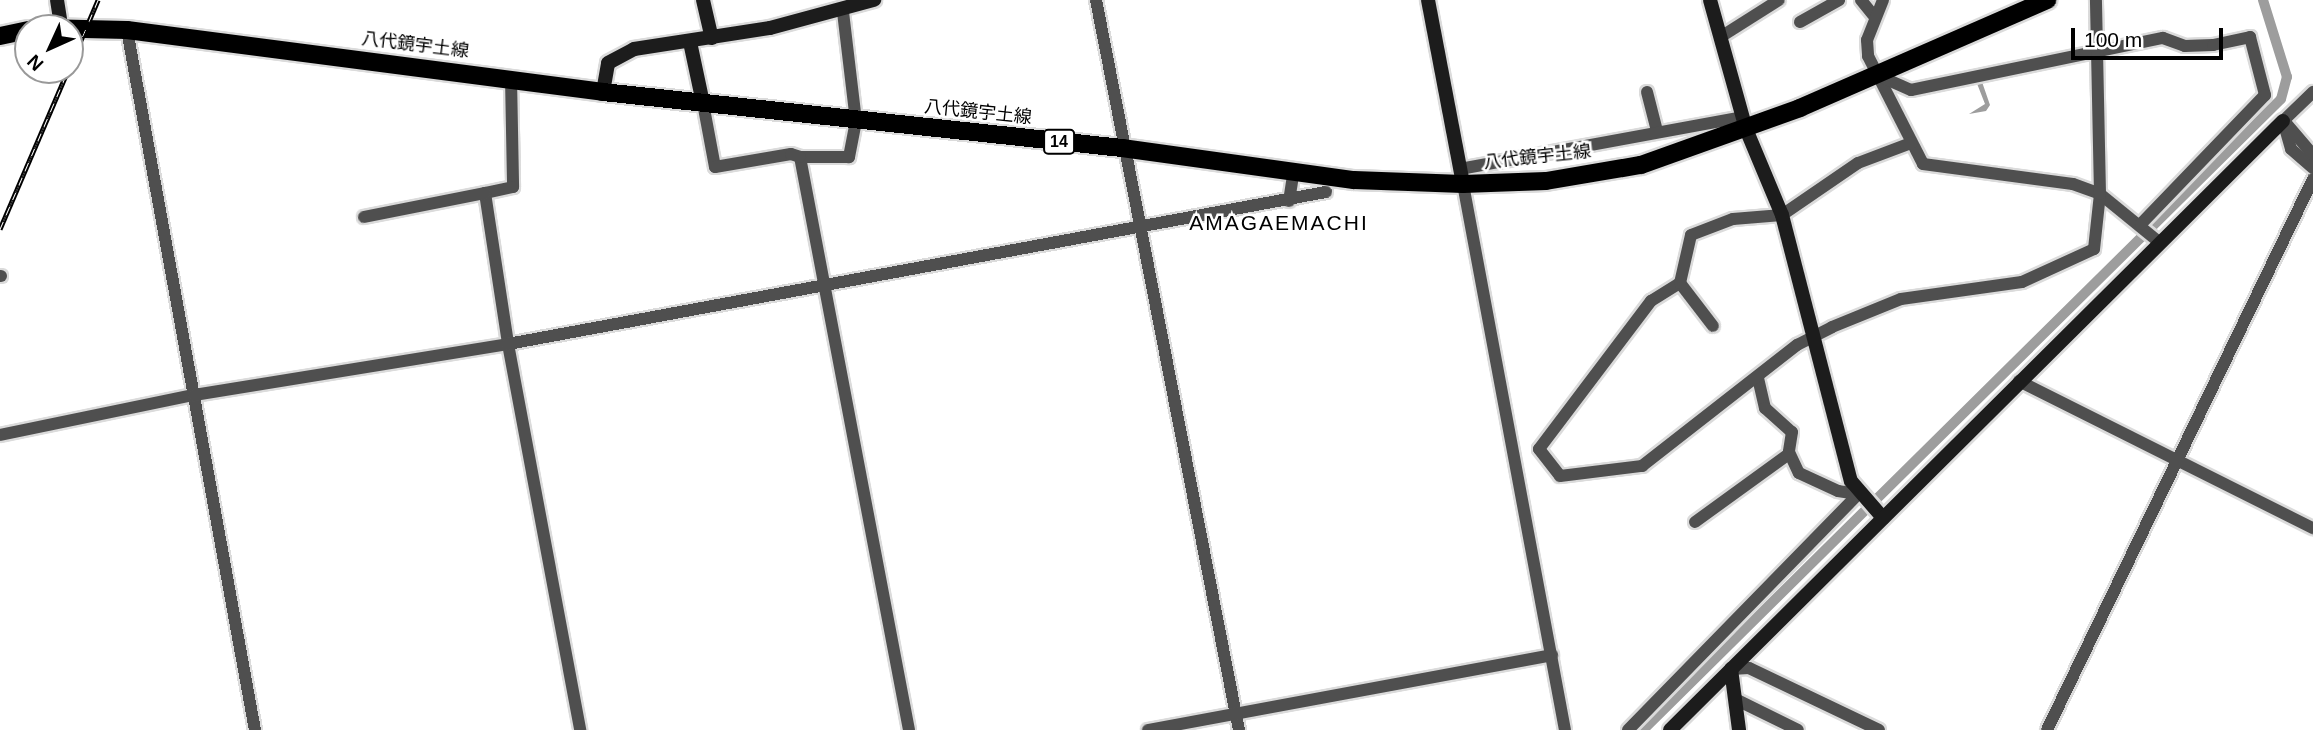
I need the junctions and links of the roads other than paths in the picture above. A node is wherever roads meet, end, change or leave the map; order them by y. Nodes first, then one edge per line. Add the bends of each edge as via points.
1 (703, 0) edge
2 (874, 0) edge
3 (1096, 0) edge
4 (1428, 0) edge
5 (1710, 0) edge
6 (1779, 0) edge
7 (1839, 0) edge
8 (1861, 0) edge
9 (1883, 0) edge
10 (2047, 0) edge
11 (2096, 0) edge
12 (843, 12) junction
13 (1873, 15) junction
14 (1800, 22) dead end
15 (84, 27) edge
16 (127, 30) junction
17 (1722, 36) junction
18 (712, 38) junction
19 (690, 42) junction
20 (2099, 51) junction
21 (1877, 75) junction
22 (511, 78) junction
23 (603, 92) junction
24 (1647, 92) dead end
25 (2313, 92) edge
26 (703, 103) junction
27 (856, 121) junction
28 (2283, 121) junction
29 (1744, 123) junction
30 (1657, 131) junction
31 (1911, 143) junction
32 (1122, 148) junction
33 (2313, 155) edge
34 (800, 158) junction
35 (2313, 167) edge
36 (1294, 171) junction
37 (1462, 177) junction
38 (2313, 179) edge
39 (1325, 192) dead end
40 (485, 193) junction
41 (2101, 194) junction
42 (1289, 201) junction
43 (1782, 215) junction
44 (364, 217) dead end
45 (2141, 224) junction
46 (1142, 228) junction
47 (2160, 242) junction
48 (1680, 283) junction
49 (824, 286) junction
50 (1713, 326) dead end
51 (1814, 337) junction
52 (508, 344) junction
53 (1758, 378) junction
54 (2020, 381) junction
55 (194, 395) junction
56 (0, 435) edge
57 (1513, 445) junction
58 (1539, 449) junction
59 (1789, 454) junction
60 (2178, 459) junction
61 (1858, 494) junction
62 (1883, 518) junction
63 (1695, 522) dead end
64 (2313, 528) edge
65 (1552, 655) junction
66 (1731, 669) junction
67 (1735, 699) junction
68 (1236, 714) junction
69 (255, 730) edge
70 (580, 730) edge
71 (909, 730) edge
72 (1148, 730) edge
73 (1239, 730) edge
74 (1565, 730) edge
75 (1628, 730) edge
76 (1670, 730) edge
77 (1739, 730) edge
78 (1798, 730) edge
79 (1879, 730) edge
80 (2048, 730) edge

1 - 18 street
2 - 12 street
3 - 32 street
4 - 37 street
5 - 17 street
6 - 17 street
7 - 14 street
8 - 13 street
9 - 13 street
10 - 21 main road, 八代鏡宇土線 / 14
11 - 20 street
12 - 18 street
12 - 27 street
13 - 21 street via 1867,40
15 - 16 main road, 八代鏡宇土線 / 14
16 - 22 main road, 八代鏡宇土線 / 14
16 - 55 street
17 - 29 street
18 - 19 street
19 - 23 street via 619,55 608,64
19 - 26 street
20 - 21 street via 1911,90
20 - 41 street
20 - 45 street via 2162,38 2204,46 2250,37 2266,89 2232,132
21 - 29 main road, 八代鏡宇土線 / 14
21 - 31 street
22 - 23 main road, 八代鏡宇土線 / 14
22 - 40 street via 513,187
23 - 26 main road, 八代鏡宇土線 / 14
24 - 30 street
25 - 28 street
26 - 27 main road, 八代鏡宇土線 / 14
26 - 34 street via 715,167 791,154
27 - 32 main road, 八代鏡宇土線 / 14
27 - 34 street via 849,157
28 - 33 street
28 - 35 street via 2291,149
28 - 47 street
29 - 30 street
29 - 37 main road, 八代鏡宇土線 / 14 via 1641,165 1546,181
29 - 43 street
30 - 37 street
31 - 41 street via 1923,164 1941,170 2073,184
31 - 43 street via 1858,163
32 - 36 main road, 八代鏡宇土線 / 14
32 - 46 street
34 - 49 street
36 - 37 main road, 八代鏡宇土線 / 14 via 1354,180
36 - 42 street
37 - 57 street
38 - 60 street
39 - 42 street
40 - 44 street
40 - 52 street
41 - 45 street
41 - 51 street via 2094,249 2061,266 2005,286 1901,299
42 - 46 street
43 - 48 street via 1733,219 1692,235
43 - 51 street
45 - 47 street
46 - 49 street
46 - 68 street
47 - 54 street
48 - 50 street
48 - 58 street via 1651,301
49 - 52 street
49 - 71 street
51 - 53 street via 1797,345
51 - 61 street
52 - 55 street
52 - 70 street
53 - 58 street via 1642,466 1560,476
53 - 59 street via 1765,408 1792,432
54 - 60 street
54 - 62 street
55 - 56 street
55 - 69 street
57 - 58 street
57 - 65 street
59 - 61 street via 1799,473 1838,491
59 - 63 street
60 - 64 street
60 - 80 street
61 - 62 street
61 - 75 street
62 - 66 street
65 - 68 street
65 - 74 street
66 - 67 street
66 - 76 street
66 - 79 street via 1749,668
67 - 77 street
67 - 78 street
68 - 72 street
68 - 73 street

